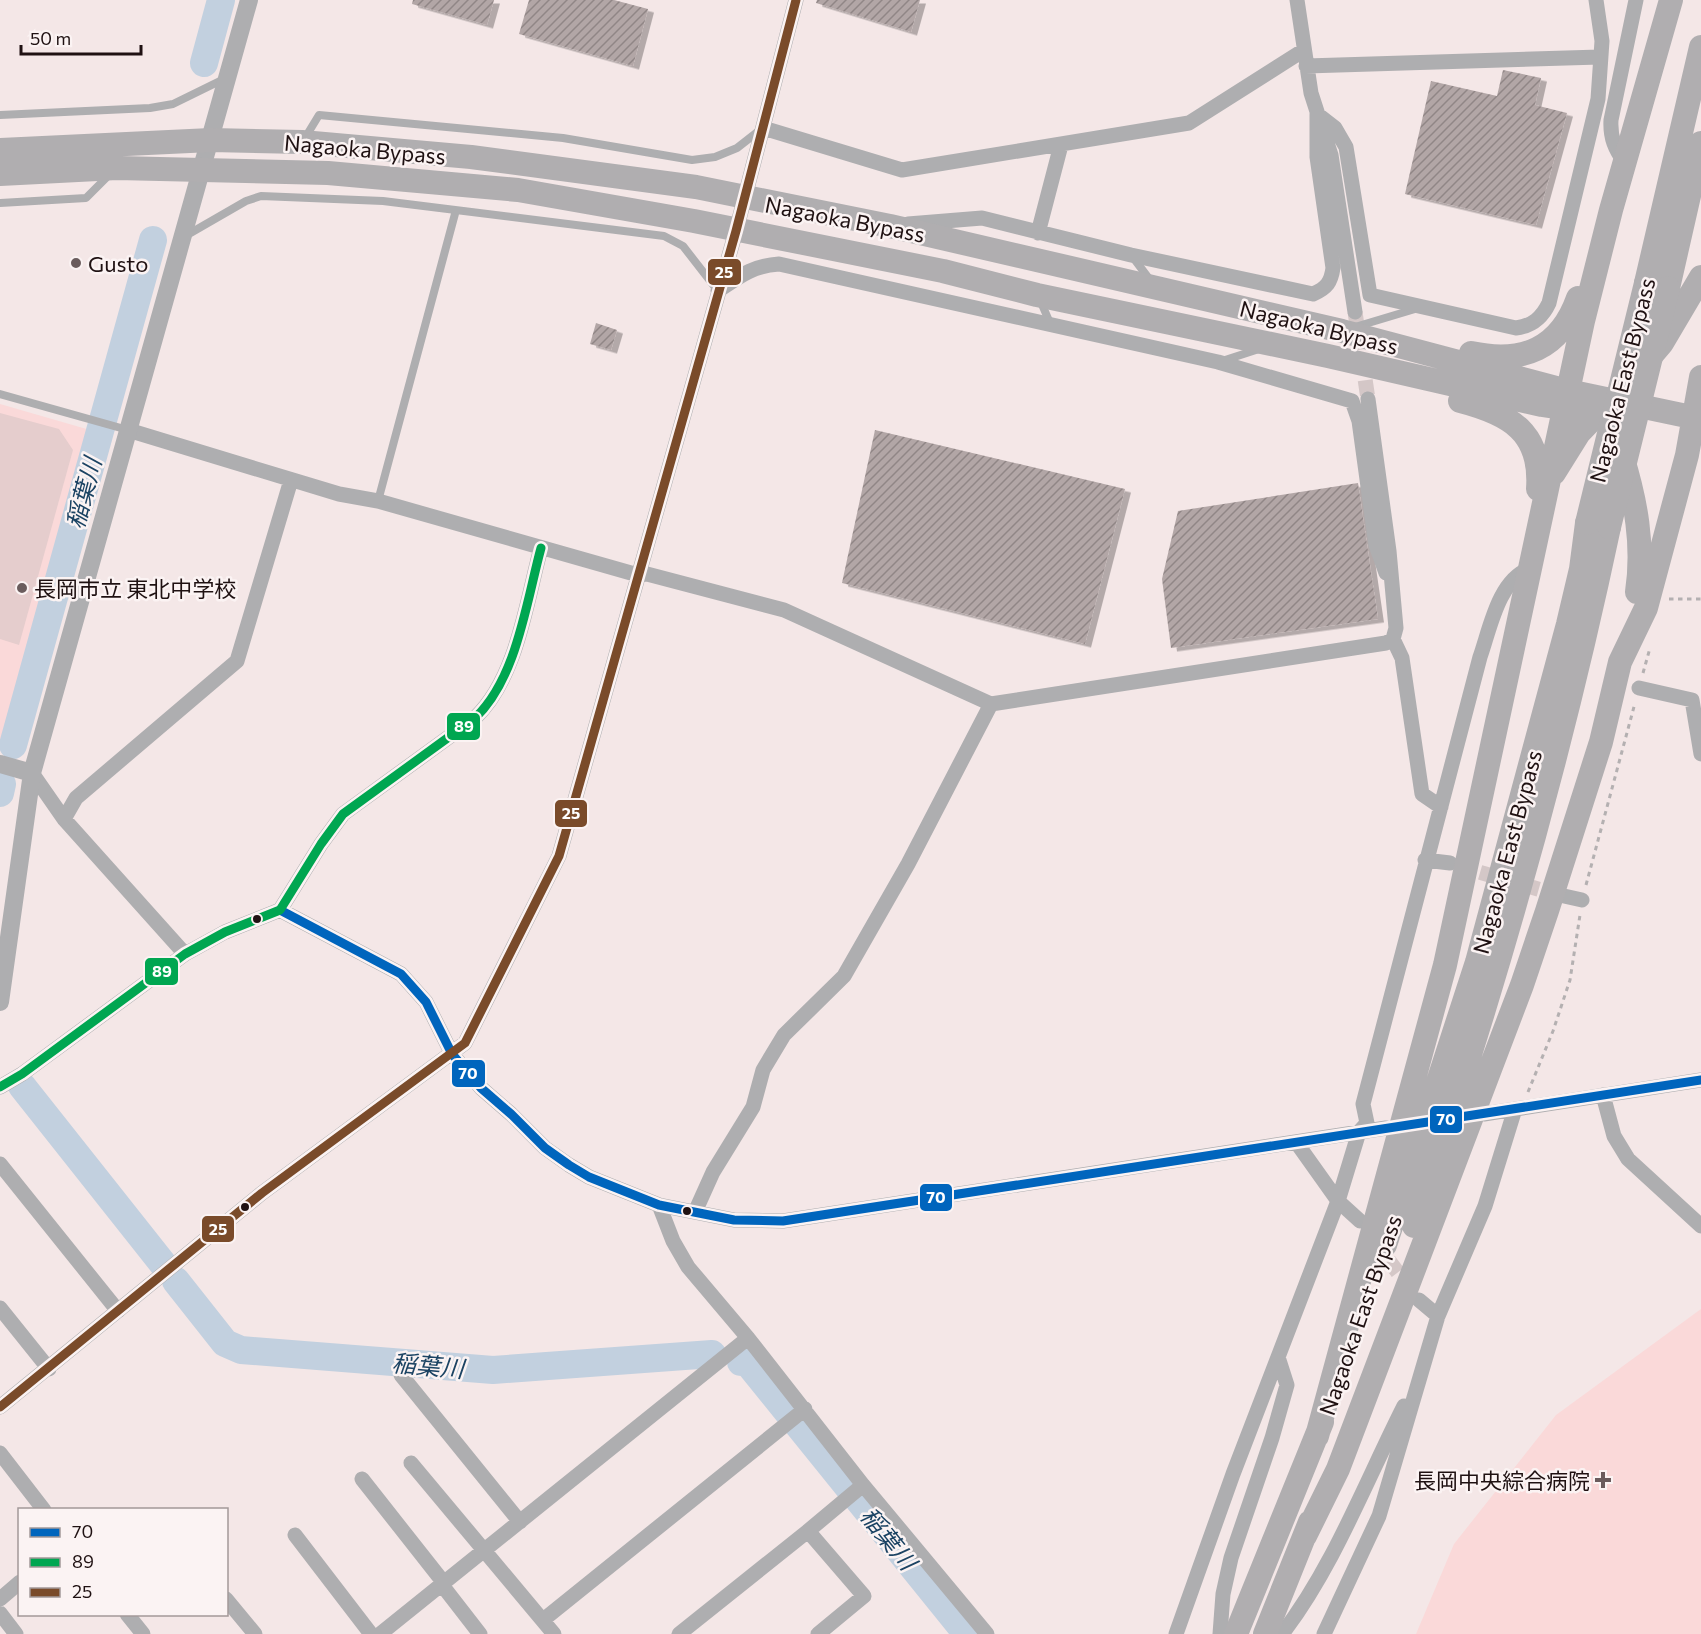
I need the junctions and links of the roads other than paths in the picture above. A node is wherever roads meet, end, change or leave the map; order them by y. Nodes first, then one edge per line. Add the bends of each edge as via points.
1 (249, 0) edge
2 (1297, 0) edge
3 (1596, 0) edge
4 (1636, 0) edge
5 (1671, 0) edge
6 (793, 1) edge
7 (1701, 47) edge
8 (1304, 50) junction
9 (1600, 57) junction
10 (1306, 66) junction
11 (228, 77) junction
12 (1598, 99) junction
13 (1615, 103) junction
14 (1317, 114) junction
15 (0, 115) edge
16 (763, 128) junction
17 (211, 140) junction
18 (302, 142) junction
19 (1701, 143) edge
20 (1061, 145) junction
21 (0, 150) edge
22 (1625, 163) junction
23 (117, 168) junction
24 (202, 170) junction
25 (0, 174) edge
26 (744, 199) junction
27 (0, 203) edge
28 (456, 210) junction
29 (1611, 210) junction
30 (890, 226) junction
31 (736, 231) junction
32 (1038, 233) junction
33 (183, 237) junction
34 (1131, 255) junction
35 (1701, 278) edge
36 (1657, 286) junction
37 (1155, 287) junction
38 (718, 291) junction
39 (1037, 295) junction
40 (1419, 308) junction
41 (1348, 321) junction
42 (1050, 323) junction
43 (1269, 345) junction
44 (1328, 356) junction
45 (1576, 356) junction
46 (1218, 362) junction
47 (1701, 377) edge
48 (0, 394) edge
49 (1368, 399) tunnel mouth
50 (1566, 400) junction
51 (1611, 406) junction
52 (128, 430) junction
53 (1696, 434) edge
54 (1551, 477) junction
55 (291, 480) junction
56 (378, 501) junction
57 (1598, 525) junction
58 (542, 548) junction
59 (1529, 569) junction
60 (638, 575) junction
61 (1394, 596) junction
62 (1393, 639) junction
63 (1620, 662) junction
64 (1639, 688) road end
65 (991, 704) junction
66 (1701, 754) edge
67 (0, 764) edge
68 (32, 773) junction
69 (1441, 807) junction
70 (64, 819) junction
71 (1425, 860) junction
72 (1449, 863) tunnel mouth
73 (1564, 896) tunnel mouth
74 (1582, 900) road end
75 (280, 910) junction
76 (185, 954) junction
77 (0, 1002) edge
78 (453, 1054) junction
79 (1701, 1080) edge
80 (0, 1087) edge
81 (1604, 1095) junction
82 (1515, 1109) junction
83 (1484, 1114) dead end
84 (1386, 1128) dead end
85 (1359, 1132) junction
86 (1296, 1142) junction
87 (0, 1164) edge
88 (1338, 1201) junction
89 (659, 1205) junction
90 (695, 1212) junction
91 (1360, 1221) dead end
92 (1701, 1226) edge
93 (1419, 1300) tunnel mouth
94 (0, 1308) edge
95 (118, 1311) junction
96 (1438, 1316) junction
97 (748, 1338) junction
98 (1278, 1357) junction
99 (49, 1369) junction
100 (1423, 1369) junction
101 (401, 1375) dead end
102 (0, 1407) edge
103 (805, 1409) junction
104 (1317, 1436) junction
105 (0, 1454) edge
106 (411, 1463) dead end
107 (362, 1479) dead end
108 (863, 1485) junction
109 (43, 1508) edge
110 (520, 1522) junction
111 (808, 1531) junction
112 (295, 1535) dead end
113 (1305, 1536) junction
114 (485, 1550) junction
115 (18, 1584) edge
116 (443, 1584) junction
117 (0, 1599) edge
118 (228, 1601) edge
119 (0, 1613) edge
120 (129, 1616) edge
121 (543, 1620) junction
122 (16, 1634) edge
123 (143, 1634) edge
124 (255, 1634) edge
125 (371, 1634) edge
126 (380, 1634) edge
127 (480, 1634) edge
128 (554, 1634) edge
129 (679, 1634) edge
130 (818, 1634) edge
131 (987, 1634) edge
132 (1176, 1634) edge
133 (1220, 1634) edge
134 (1236, 1634) edge
135 (1265, 1634) edge
136 (1282, 1634) edge
137 (1324, 1634) edge

1 - 11 street
2 - 8 street
3 - 9 street via 1602,41
4 - 13 street
5 - 22 highway
6 - 16 street
7 - 36 highway, Nagaoka East Bypass
8 - 10 street
8 - 20 street via 1189,123
9 - 10 street
9 - 12 street
10 - 14 street
11 - 15 lane via 173,104 150,108
11 - 17 street
12 - 13 street
12 - 40 street via 1544,315 1516,328
13 - 22 street via 1611,135
14 - 34 street via 1317,157 1334,268 1331,282 1322,290 1313,294
14 - 40 street via 1335,128 1346,147 1370,295
14 - 41 street via 1331,155
16 - 18 lane via 737,148 715,157 692,160 562,138 319,115
16 - 20 street via 902,170
16 - 26 street
17 - 18 highway, Nagaoka Bypass
17 - 21 highway, Nagaoka Bypass
17 - 24 street
18 - 26 highway, Nagaoka Bypass via 563,169 696,187
19 - 36 highway, Nagaoka East Bypass
20 - 32 street
22 - 29 highway
23 - 24 highway, Nagaoka Bypass
23 - 25 highway, Nagaoka Bypass
23 - 27 lane via 86,198
24 - 31 highway, Nagaoka Bypass via 328,173 456,183 612,206
24 - 33 street
26 - 30 highway, Nagaoka Bypass
26 - 31 street
28 - 33 lane via 383,201 261,196
28 - 38 lane via 664,236 683,246
28 - 56 lane
29 - 41 highway via 1590,252 1573,314 1543,348 1490,357 1397,338
29 - 45 highway
30 - 32 street via 982,218
30 - 37 highway, Nagaoka Bypass
31 - 38 street
31 - 39 highway, Nagaoka Bypass via 943,271
32 - 34 street
33 - 52 street
34 - 37 lane
35 - 51 highway via 1662,343
36 - 51 highway, Nagaoka East Bypass, bridge
37 - 41 highway, Nagaoka Bypass
38 - 42 street via 747,271 779,264
38 - 60 street
39 - 42 lane
39 - 43 highway, Nagaoka Bypass
40 - 41 lane
41 - 50 highway, Nagaoka Bypass
42 - 46 street
43 - 44 highway, Nagaoka Bypass
43 - 46 lane
44 - 50 highway, Nagaoka Bypass
44 - 59 highway via 1416,389 1498,413 1526,433 1537,462 1539,483
45 - 50 highway
45 - 51 highway
46 - 61 street via 1352,401 1359,421 1376,545
47 - 53 highway
48 - 52 lane
49 - 61 street
50 - 51 highway
50 - 54 highway
51 - 53 highway
51 - 54 highway via 1579,433
51 - 57 highway, Nagaoka East Bypass, bridge
51 - 63 highway via 1634,495 1641,564
52 - 55 street
52 - 68 street
53 - 63 highway via 1646,608
54 - 59 highway
55 - 56 street
55 - 70 street via 237,661 76,798
56 - 58 street
57 - 104 highway, Nagaoka East Bypass via 1581,569 1477,962 1417,1153
57 - 113 highway, Nagaoka East Bypass via 1585,639 1502,957 1443,1142
58 - 60 street
58 - 75 street via 509,666 490,704 343,814
59 - 69 street via 1512,579 1496,612 1480,657
59 - 104 highway via 1442,976
60 - 65 street via 647,573 784,610
60 - 78 street via 559,856 483,1009 465,1042
61 - 62 street
62 - 65 street
62 - 69 street via 1402,658 1422,794
63 - 113 highway via 1582,807 1522,985 1338,1469
64 - 66 street via 1692,700
65 - 90 street via 844,976 784,1035 763,1070 753,1107 713,1172
67 - 68 street
68 - 70 street
68 - 77 street
69 - 71 street
70 - 76 street
71 - 72 street
71 - 85 street via 1363,1104 1367,1123
73 - 74 street
75 - 76 street via 225,932
75 - 78 street via 401,974 426,1002
76 - 80 street
78 - 89 street via 481,1088 569,1166
78 - 95 street via 262,1194
79 - 81 street
81 - 82 street
81 - 92 street via 1614,1136 1628,1159
82 - 83 street
82 - 96 street via 1485,1206
84 - 85 street
85 - 86 street
85 - 88 street
86 - 88 street
86 - 90 street via 783,1221 734,1220
87 - 95 street
88 - 91 street
88 - 98 street
89 - 90 street
89 - 97 street via 688,1268
93 - 96 street
94 - 99 street
95 - 99 street
96 - 100 street
97 - 103 street
97 - 110 street
98 - 132 street
98 - 133 street via 1287,1385 1231,1558
99 - 102 street
100 - 136 street via 1323,1573
100 - 137 street via 1379,1516
101 - 110 street
103 - 108 street
103 - 121 street
104 - 134 highway, Nagaoka East Bypass
105 - 109 street
106 - 114 street
107 - 116 street
108 - 111 street
108 - 131 street
110 - 114 street
111 - 129 street
111 - 130 street via 864,1596
112 - 125 street
113 - 135 highway, Nagaoka East Bypass
114 - 116 street
114 - 121 street
115 - 117 street
116 - 126 street
116 - 127 street
118 - 124 street
119 - 122 street
120 - 123 street
121 - 128 street

